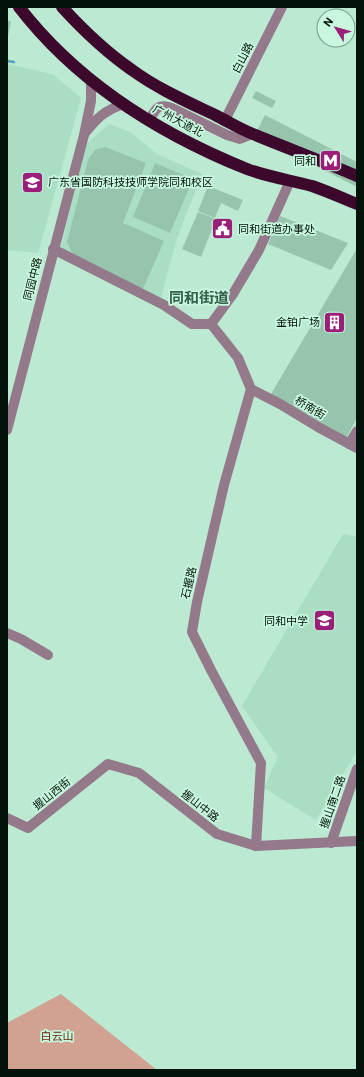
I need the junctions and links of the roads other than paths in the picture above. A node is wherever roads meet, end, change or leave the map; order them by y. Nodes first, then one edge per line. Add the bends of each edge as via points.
1 (19, 7) edge
2 (62, 7) edge
3 (282, 7) edge
4 (91, 79) junction
5 (124, 104) junction
6 (225, 120) junction
7 (149, 121) junction
8 (252, 134) junction
9 (84, 135) junction
10 (357, 176) edge
11 (290, 181) junction
12 (357, 204) edge
13 (54, 249) junction
14 (211, 324) junction
15 (251, 389) junction
16 (7, 430) edge
17 (357, 431) edge
18 (353, 446) edge
19 (7, 633) edge
20 (48, 655) dead end
21 (108, 764) joint
22 (357, 769) edge
23 (7, 818) edge
24 (357, 841) edge
25 (331, 843) junction
26 (256, 846) junction

1 - 4 highway, 广州大道北 via 47,40
2 - 6 highway, 广州大道北 via 95,41 132,70 167,92
3 - 6 street, 白山路
4 - 5 highway, 广州大道北
4 - 9 street, 同园中路
5 - 7 highway, 广州大道北
5 - 9 street via 105,112
6 - 8 highway, 广州大道北
7 - 8 street via 158,107 165,105 227,135 240,139
7 - 11 highway, 广州大道北 via 228,161
8 - 10 highway, 广州大道北
9 - 13 street, 同园中路
11 - 12 highway, 广州大道北 via 323,190
11 - 14 street via 259,250 233,294
13 - 14 street via 164,305 192,324
13 - 16 street, 同园中路
14 - 15 street via 238,358
15 - 18 street, 桥南街
15 - 26 street, 石握路 via 224,485 192,632 261,763
17 - 18 street
19 - 20 street
21 - 23 street, 握山西街 via 28,828
21 - 26 street, 握山中路 via 139,774 217,834
22 - 25 street, 握山南二路
24 - 25 street, 握山中路
25 - 26 street, 握山中路

